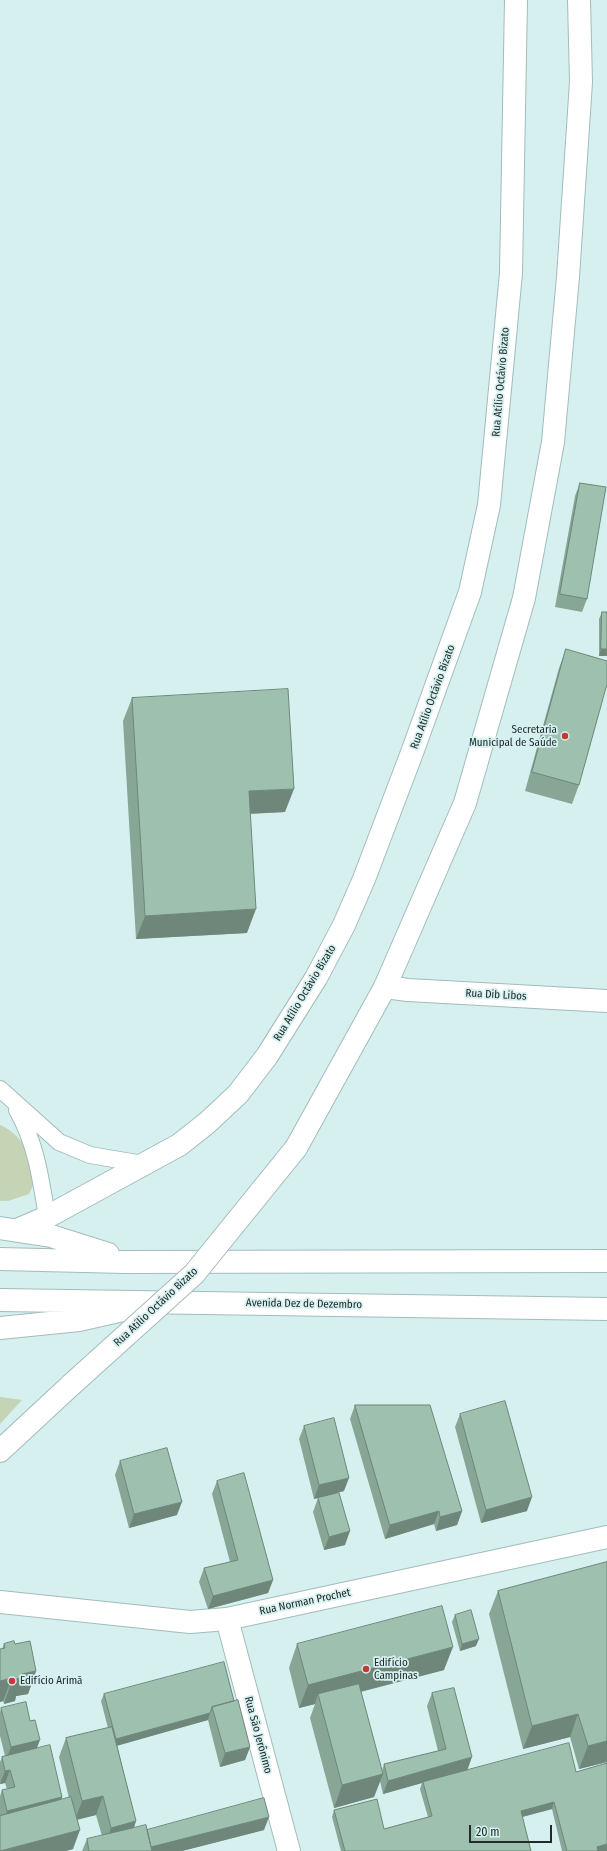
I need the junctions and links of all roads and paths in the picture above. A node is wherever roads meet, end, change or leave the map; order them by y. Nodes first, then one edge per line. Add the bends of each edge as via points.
1 (516, 0) edge
2 (579, 0) edge
3 (385, 987) junction
4 (607, 1001) edge
5 (5, 1094) edge
6 (143, 1164) junction
7 (47, 1217) junction
8 (8, 1229) edge
9 (0, 1259) edge
10 (607, 1261) edge
11 (132, 1262) junction
12 (0, 1300) edge
13 (159, 1302) junction
14 (607, 1309) edge
15 (0, 1328) edge
16 (0, 1451) edge
17 (607, 1537) edge
18 (0, 1602) edge
19 (227, 1619) junction
20 (289, 1851) edge

1 - 6 main road, Rua Atílio Octávio Bizato via 511,273 489,504 470,592 414,750 364,879 344,925 316,978 267,1056 238,1094 179,1145
2 - 3 main road, Rua Atílio Octávio Bizato via 580,82 568,277 553,442 524,598 465,803
3 - 4 main road, Rua Dib Libos
3 - 16 main road, Rua Atílio Octávio Bizato, bridge via 296,1148 194,1274
5 - 6 lane via 59,1142 90,1155
5 - 7 lane via 26,1126 40,1169
6 - 7 main road, Rua Atílio Octávio Bizato
7 - 8 main road, Rua Atílio Octávio Bizato
8 - 11 main road via 51,1236
9 - 11 main road
10 - 11 main road
12 - 13 main road, Avenida Dez de Dezembro
13 - 14 main road, Avenida Dez de Dezembro
13 - 15 main road via 80,1320
17 - 19 main road, Rua Norman Prochet
18 - 19 main road, Rua Norman Prochet via 190,1622
19 - 20 main road, Rua São Jerônimo

